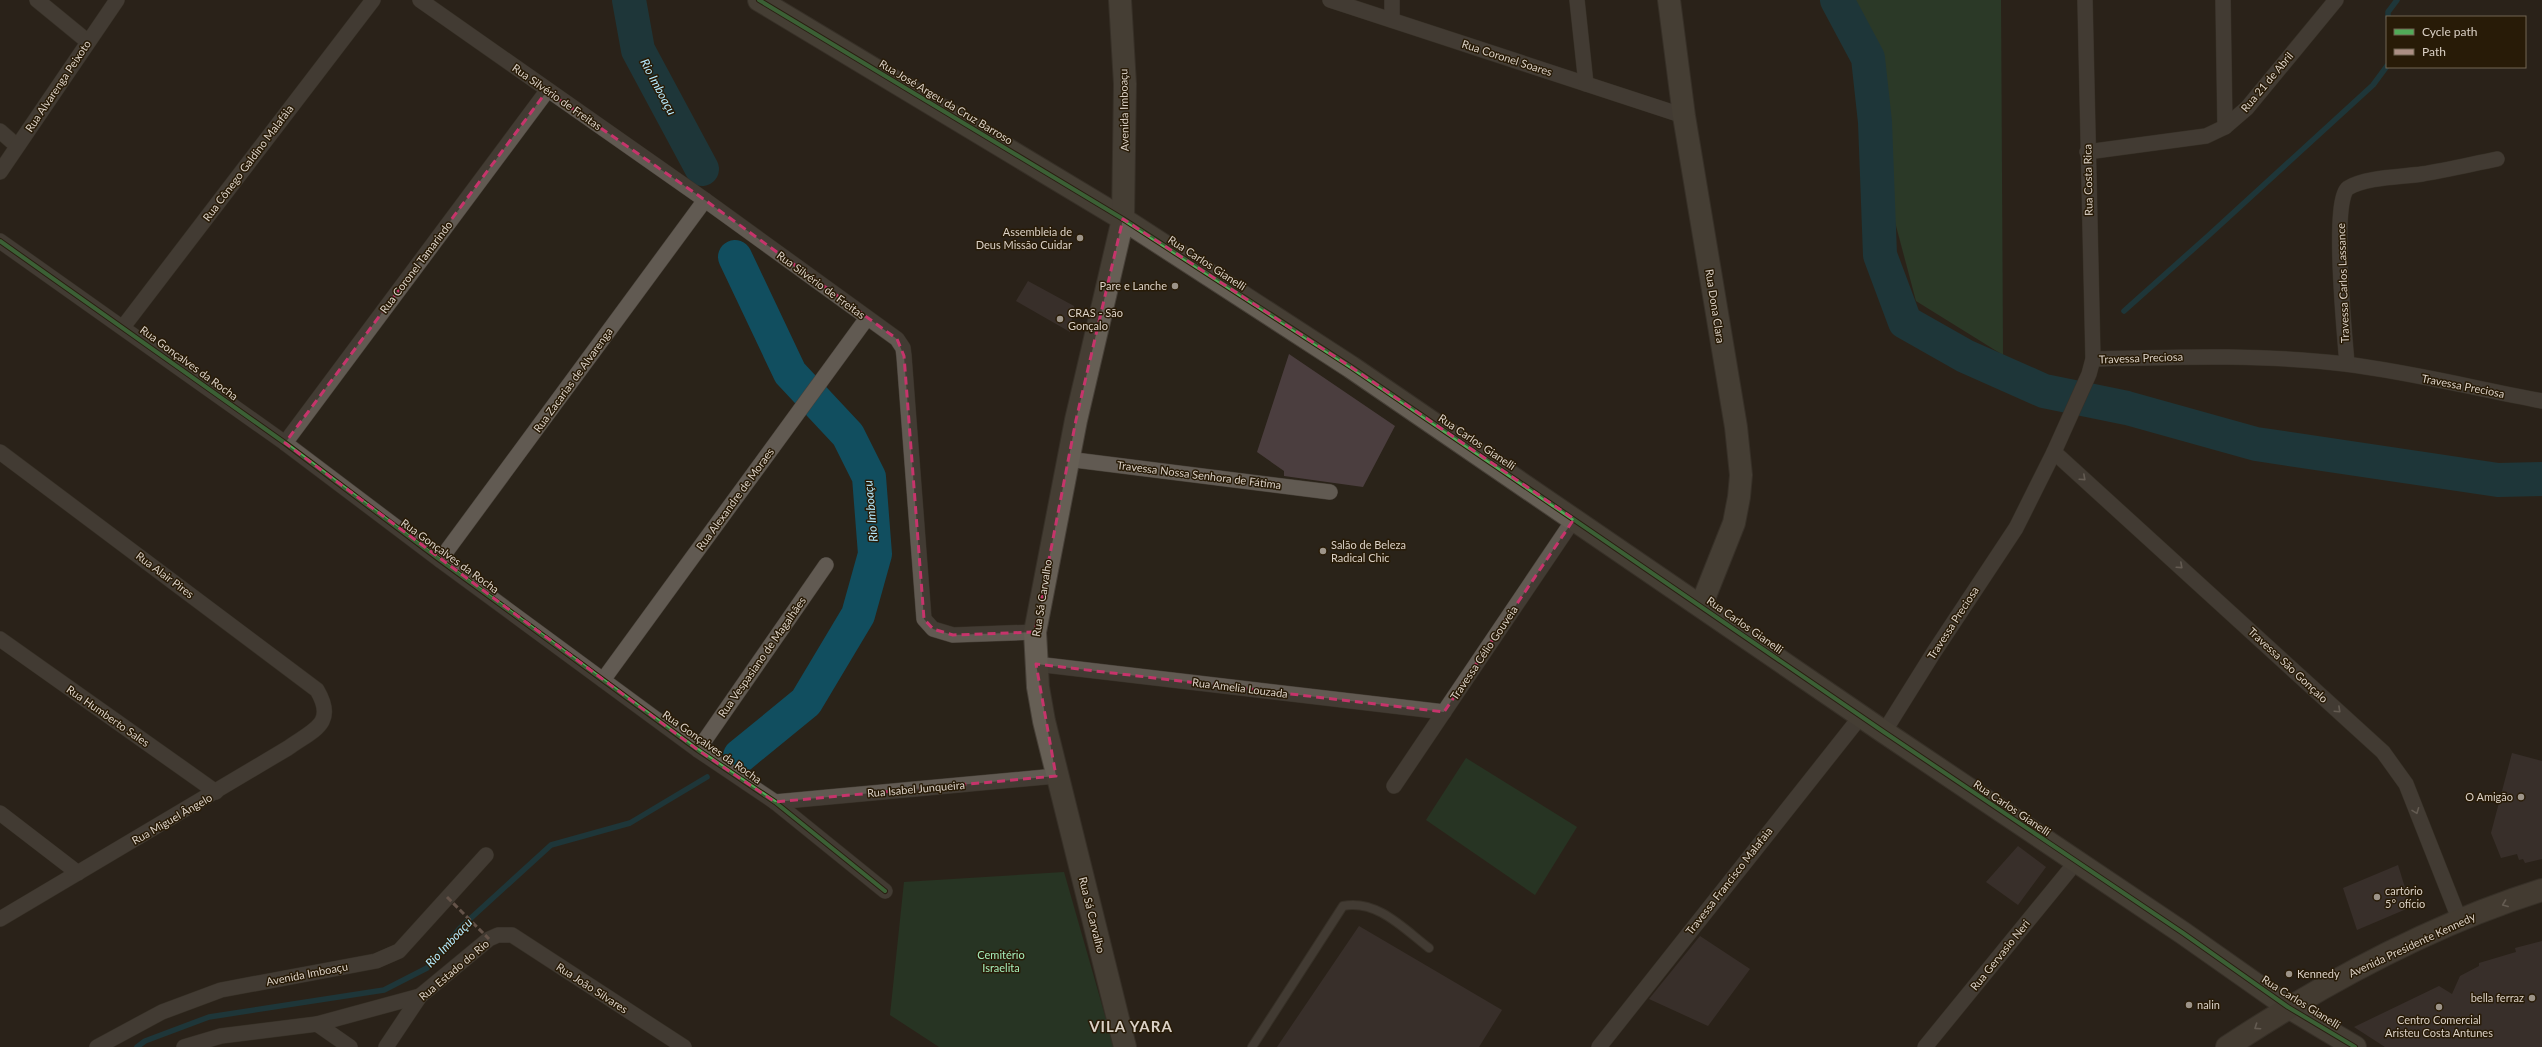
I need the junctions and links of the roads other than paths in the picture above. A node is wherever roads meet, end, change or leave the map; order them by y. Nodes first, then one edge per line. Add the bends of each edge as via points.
1 (37, 0) edge
2 (117, 0) edge
3 (373, 0) edge
4 (420, 0) edge
5 (759, 0) edge
6 (1120, 0) edge
7 (1330, 0) edge
8 (1392, 0) edge
9 (1577, 0) edge
10 (1669, 0) edge
11 (2086, 0) edge
12 (2223, 0) edge
13 (2336, 0) edge
14 (1392, 20) junction
15 (87, 41) junction
16 (1586, 84) junction
17 (547, 91) junction
18 (1684, 116) junction
19 (2225, 127) junction
20 (0, 131) edge
21 (17, 146) junction
22 (2087, 152) junction
23 (2497, 158) dead end
24 (0, 172) edge
25 (705, 200) junction
26 (1123, 219) junction
27 (0, 241) edge
28 (867, 318) junction
29 (123, 327) junction
30 (2093, 359) junction
31 (2347, 364) junction
32 (2542, 401) edge
33 (285, 443) junction
34 (0, 452) edge
35 (2054, 452) junction
36 (1067, 459) junction
37 (1330, 492) dead end
38 (1574, 519) junction
39 (440, 560) junction
40 (826, 565) dead end
41 (1701, 606) junction
42 (1035, 632) junction
43 (0, 639) edge
44 (1036, 664) junction
45 (603, 680) junction
46 (325, 703) joint
47 (1444, 712) junction
48 (1861, 716) junction
49 (1884, 732) junction
50 (698, 750) junction
51 (1056, 776) junction
52 (1394, 786) dead end
53 (216, 792) junction
54 (775, 802) junction
55 (0, 813) edge
56 (486, 855) dead end
57 (2076, 862) junction
58 (78, 873) junction
59 (2542, 890) edge
60 (885, 891) dead end
61 (0, 919) edge
62 (2460, 922) junction
63 (498, 936) joint
64 (1429, 948) dead end
65 (420, 996) junction
66 (2288, 1007) junction
67 (317, 1024) junction
68 (97, 1047) edge
69 (184, 1047) edge
70 (350, 1047) edge
71 (386, 1047) edge
72 (684, 1047) edge
73 (1125, 1047) edge
74 (1252, 1047) edge
75 (1598, 1047) edge
76 (1925, 1047) edge
77 (2227, 1047) edge
78 (2355, 1047) edge

1 - 15 street
2 - 15 street, Rua Alvarenga Peixoto
3 - 29 street, Rua Cônego Galdino Malafáia
4 - 17 street, Rua Silvério de Freitas
5 - 26 street, Rua José Argeu da Cruz Barroso
6 - 26 street, Avenida Imboaçu via 1125,84
7 - 14 street, Rua Coronel Soares
8 - 14 street
9 - 16 street
10 - 18 street, Rua Dona Clara
11 - 22 street, Rua Costa Rica
12 - 19 street
13 - 19 street, Rua 21 de Abril via 2247,108
14 - 16 street, Rua Coronel Soares
15 - 21 street, Rua Alvarenga Peixoto
16 - 18 street, Rua Coronel Soares
17 - 25 street, Rua Silvério de Freitas
17 - 33 street, Rua Coronel Tamarindo
18 - 41 street, Rua Dona Clara via 1736,427 1740,475 1734,523
19 - 22 street, Rua 21 de Abril via 2206,136
20 - 21 street
21 - 24 street, Rua Alvarenga Peixoto
22 - 30 street, Rua Costa Rica
23 - 31 street, Travessa Carlos Lassance via 2424,174 2361,182 2342,196 2339,241
25 - 28 street, Rua Silvério de Freitas
25 - 39 street, Rua Zacarias de Alvarenga
26 - 36 street, Rua Sá Carvalho
26 - 38 street, Rua Carlos Gianelli via 1351,367
27 - 29 street, Rua Gonçalves da Rocha
28 - 42 street, Rua Silvério de Freitas via 897,339 903,348 924,619 933,629 953,635
28 - 45 street, Rua Alexandre de Moraes
29 - 33 street, Rua Gonçalves da Rocha
30 - 31 street, Travessa Preciosa via 2206,356
30 - 35 street, Travessa Preciosa via 2089,374
31 - 32 street, Travessa Preciosa
33 - 39 street, Rua Gonçalves da Rocha
34 - 46 street, Rua Alair Pires via 317,690
35 - 49 street, Travessa Preciosa via 2016,528
35 -> 62 street, Travessa São Gonçalo via 2383,752 2406,784
36 - 37 street, Travessa Nossa Senhora de Fátima
36 - 42 street, Rua Sá Carvalho
38 - 41 street, Rua Carlos Gianelli
38 - 47 street, Travessa Célio Gouveia
39 - 45 street, Rua Gonçalves da Rocha
40 - 50 street, Rua Vespasiano de Magalhães
41 - 48 street, Rua Carlos Gianelli
42 - 44 street, Rua Sá Carvalho
43 - 53 street, Rua Humberto Sales
44 - 47 street, Rua Amelia Louzada
44 - 51 street, Rua Sá Carvalho via 1044,721
45 - 50 street, Rua Gonçalves da Rocha
46 - 53 street, Rua Miguel Ângelo via 326,714 320,726
47 - 52 street, Travessa Célio Gouveia
48 - 49 street, Rua Carlos Gianelli
48 - 75 street, Travessa Francisco Malafaia
49 - 57 street, Rua Carlos Gianelli
50 - 54 street, Rua Gonçalves da Rocha
51 - 54 street, Rua Isabel Junqueira
51 - 73 street, Rua Sá Carvalho
53 - 58 street, Rua Miguel Ângelo
54 - 60 street, Rua Gonçalves da Rocha
55 - 58 street
56 - 68 street, Avenida Imboaçu via 399,951 376,961 222,990 162,1012
57 - 66 street, Rua Carlos Gianelli
57 - 76 street, Rua Gervasio Neri
58 - 61 street, Rua Miguel Ângelo
59 -> 62 main road, Avenida Presidente Kennedy
62 - 66 main road, Avenida Presidente Kennedy via 2372,961
63 - 65 street, Rua Estado do Rio via 489,939
63 - 72 street, Rua João Silvares via 512,936
64 - 74 lane via 1378,910 1361,905 1343,906
65 - 67 street
65 - 71 street, Rua Estado do Rio
66 -> 77 main road, Avenida Presidente Kennedy
66 - 78 street, Rua Carlos Gianelli
67 - 69 street via 221,1036
67 - 70 street

